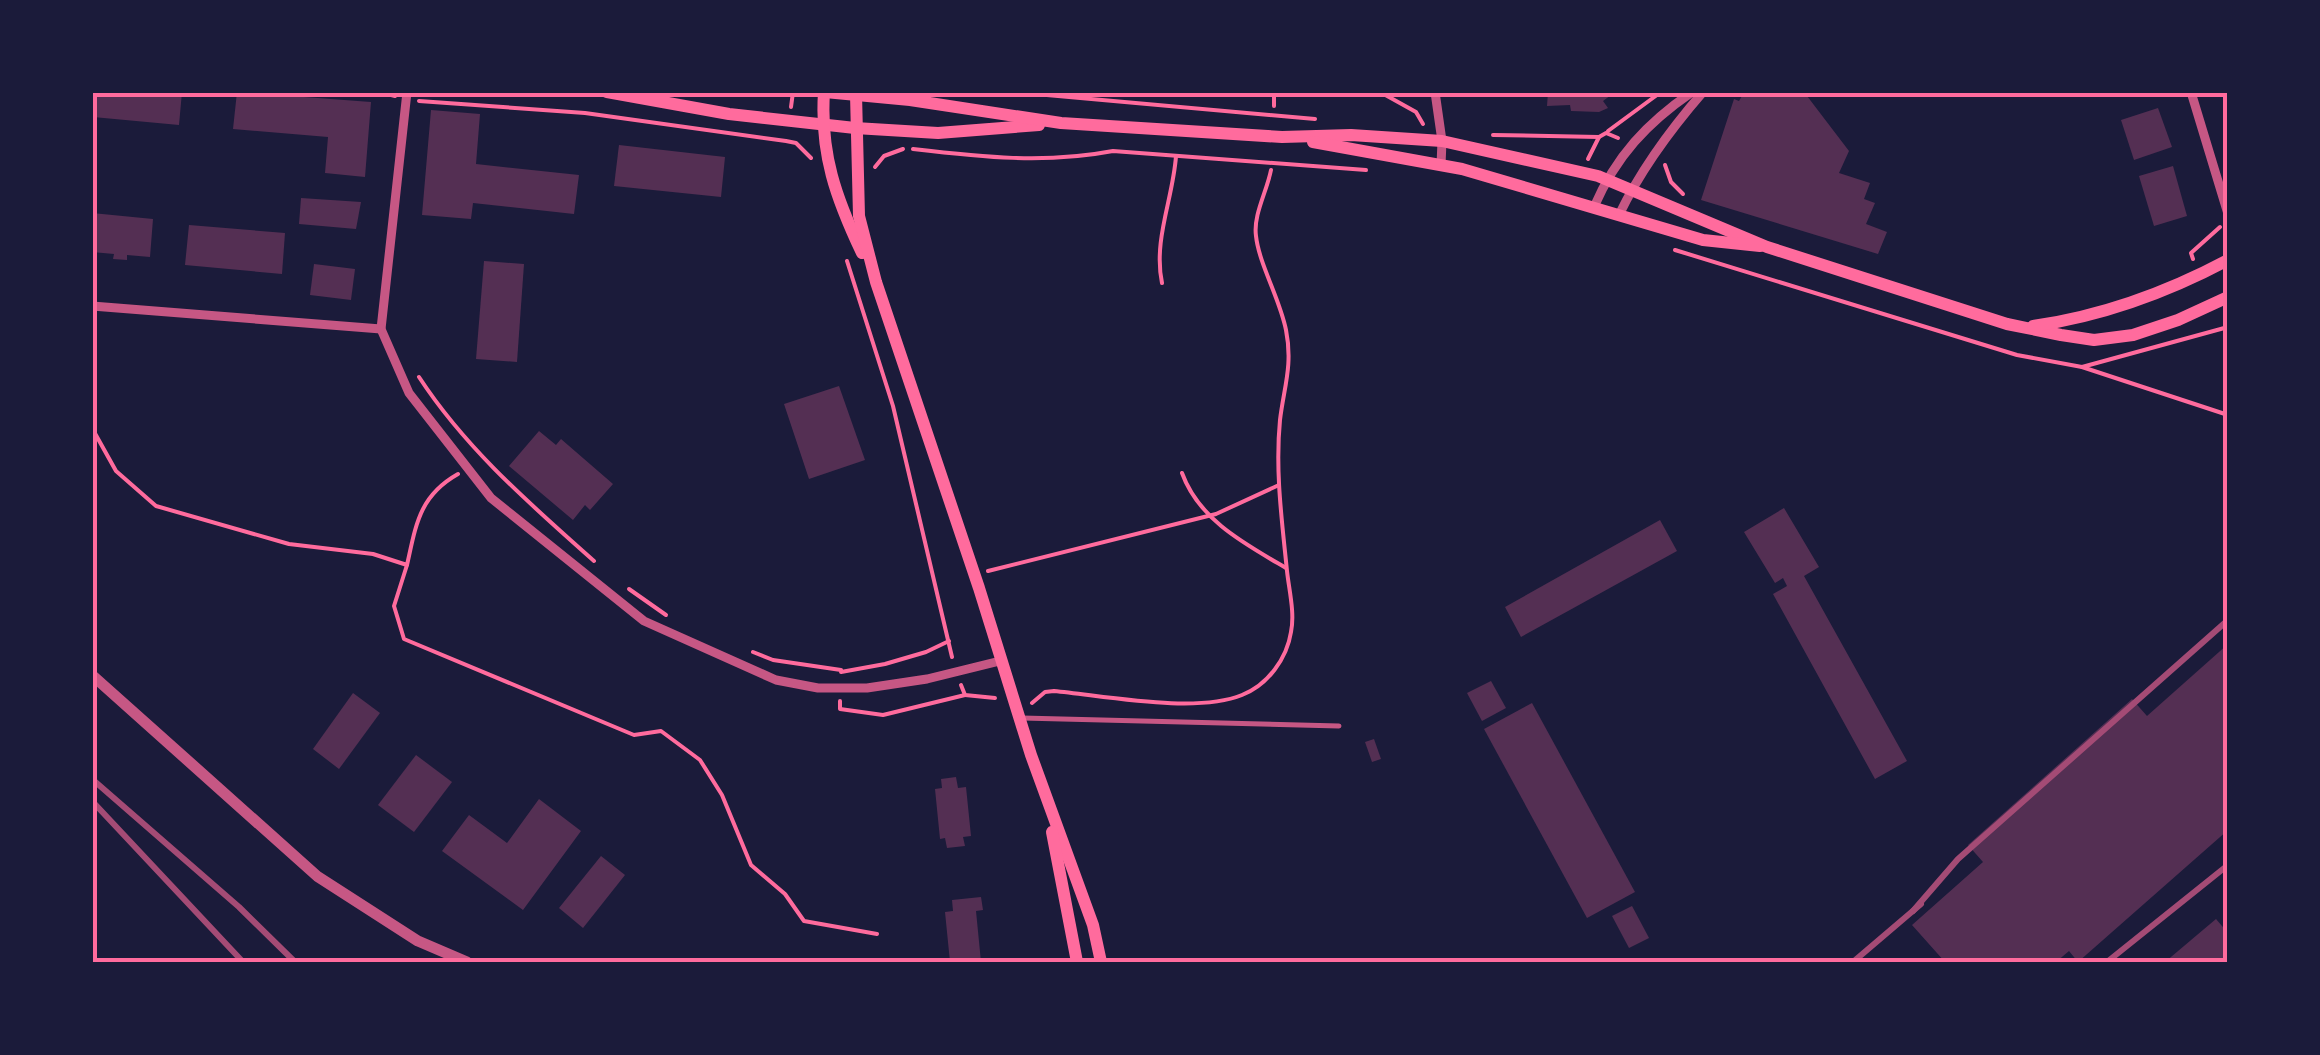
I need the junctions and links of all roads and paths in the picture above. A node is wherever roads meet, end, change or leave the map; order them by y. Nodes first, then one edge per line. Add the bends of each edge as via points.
1 (380, 92) edge
2 (607, 92) edge
3 (824, 92) edge
4 (1012, 92) edge
5 (1274, 92) edge
6 (1380, 92) edge
7 (1434, 92) edge
8 (1661, 92) edge
9 (1692, 92) edge
10 (1704, 92) edge
11 (2191, 92) edge
12 (856, 93) edge
13 (1032, 93) edge
14 (407, 96) edge
15 (1274, 106) dead end
16 (1328, 120) dead end
17 (1062, 123) junction
18 (822, 124) junction
19 (1411, 124) dead end
20 (855, 128) junction
21 (1606, 133) dead end
22 (1491, 135) dead end
23 (1284, 137) junction
24 (1599, 137) dead end
25 (1442, 141) junction
26 (1176, 154) junction
27 (1441, 165) junction
28 (856, 170) junction
29 (1270, 170) dead end
30 (816, 171) dead end
31 (1377, 171) dead end
32 (1606, 179) junction
33 (1632, 188) junction
34 (1594, 207) junction
35 (1619, 214) junction
36 (2228, 214) edge
37 (1767, 247) junction
38 (844, 253) dead end
39 (2228, 260) edge
40 (876, 282) junction
41 (1162, 283) dead end
42 (2228, 297) edge
43 (92, 306) edge
44 (2026, 327) junction
45 (381, 330) junction
46 (412, 367) dead end
47 (2082, 367) dead end
48 (2228, 416) edge
49 (92, 428) edge
50 (469, 468) junction
51 (1182, 472) dead end
52 (1278, 485) junction
53 (1210, 515) junction
54 (407, 565) junction
55 (602, 567) dead end
56 (1287, 568) junction
57 (988, 570) dead end
58 (630, 590) dead end
59 (676, 621) dead end
60 (742, 648) dead end
61 (1000, 661) junction
62 (841, 670) dead end
63 (956, 672) junction
64 (92, 675) edge
65 (1018, 712) junction
66 (1339, 726) dead end
67 (1050, 809) junction
68 (877, 934) dead end
69 (467, 962) edge
70 (1077, 962) edge
71 (1100, 962) edge

1 - 14 path
2 - 18 main road
3 - 12 main road
3 - 18 main road
4 - 13 path
5 - 15 path
6 - 19 path via 1416,112 1423,124
7 - 25 street
8 - 21 path
9 - 32 street via 1647,126
10 - 33 street
11 - 36 street
12 - 17 main road
12 - 20 main road
13 - 16 path
14 - 30 path via 786,141 802,148
14 - 45 street
17 - 20 main road via 938,133
17 - 23 main road
18 - 20 main road
18 - 40 main road via 836,198
20 - 28 main road
22 - 24 path
23 - 25 main road
23 - 27 main road
25 - 27 street
25 - 32 main road
26 - 28 path via 1113,151 1026,160 903,149 884,156 873,172
26 - 31 path
26 - 41 path via 1158,244
27 - 34 main road
28 - 40 main road via 859,216
29 - 52 path via 1256,239 1287,333
32 - 33 main road
32 - 34 street
33 - 35 street
33 - 37 main road
34 - 35 main road
35 - 37 main road via 1703,240
37 - 44 main road
38 - 63 path via 893,406
39 - 44 main road via 2140,300
40 - 61 main road
42 - 44 main road via 2133,335 2094,340
43 - 45 street
45 - 50 street via 409,393
46 - 55 path via 474,450
47 - 48 path
49 - 54 path via 116,471 156,506 289,544
50 - 54 path via 444,482 418,515
50 - 63 street via 491,498 644,622 733,662 818,688 867,688
51 - 53 path via 1188,491
52 - 53 path
52 - 56 path
53 - 56 path
53 - 57 path
54 - 68 path via 394,606 404,638 634,735 661,730 700,760 750,866 785,894 804,921
56 - 65 path via 1292,628 1286,652 1268,678 1243,695 1199,704 1054,691
58 - 59 path
60 - 62 path via 772,660
61 - 63 street
61 - 65 main road
63 - 65 path via 965,695 998,698 1004,710
64 - 69 street via 317,876 418,941
65 - 66 lane
65 - 67 main road
67 - 70 main road
67 - 71 main road

